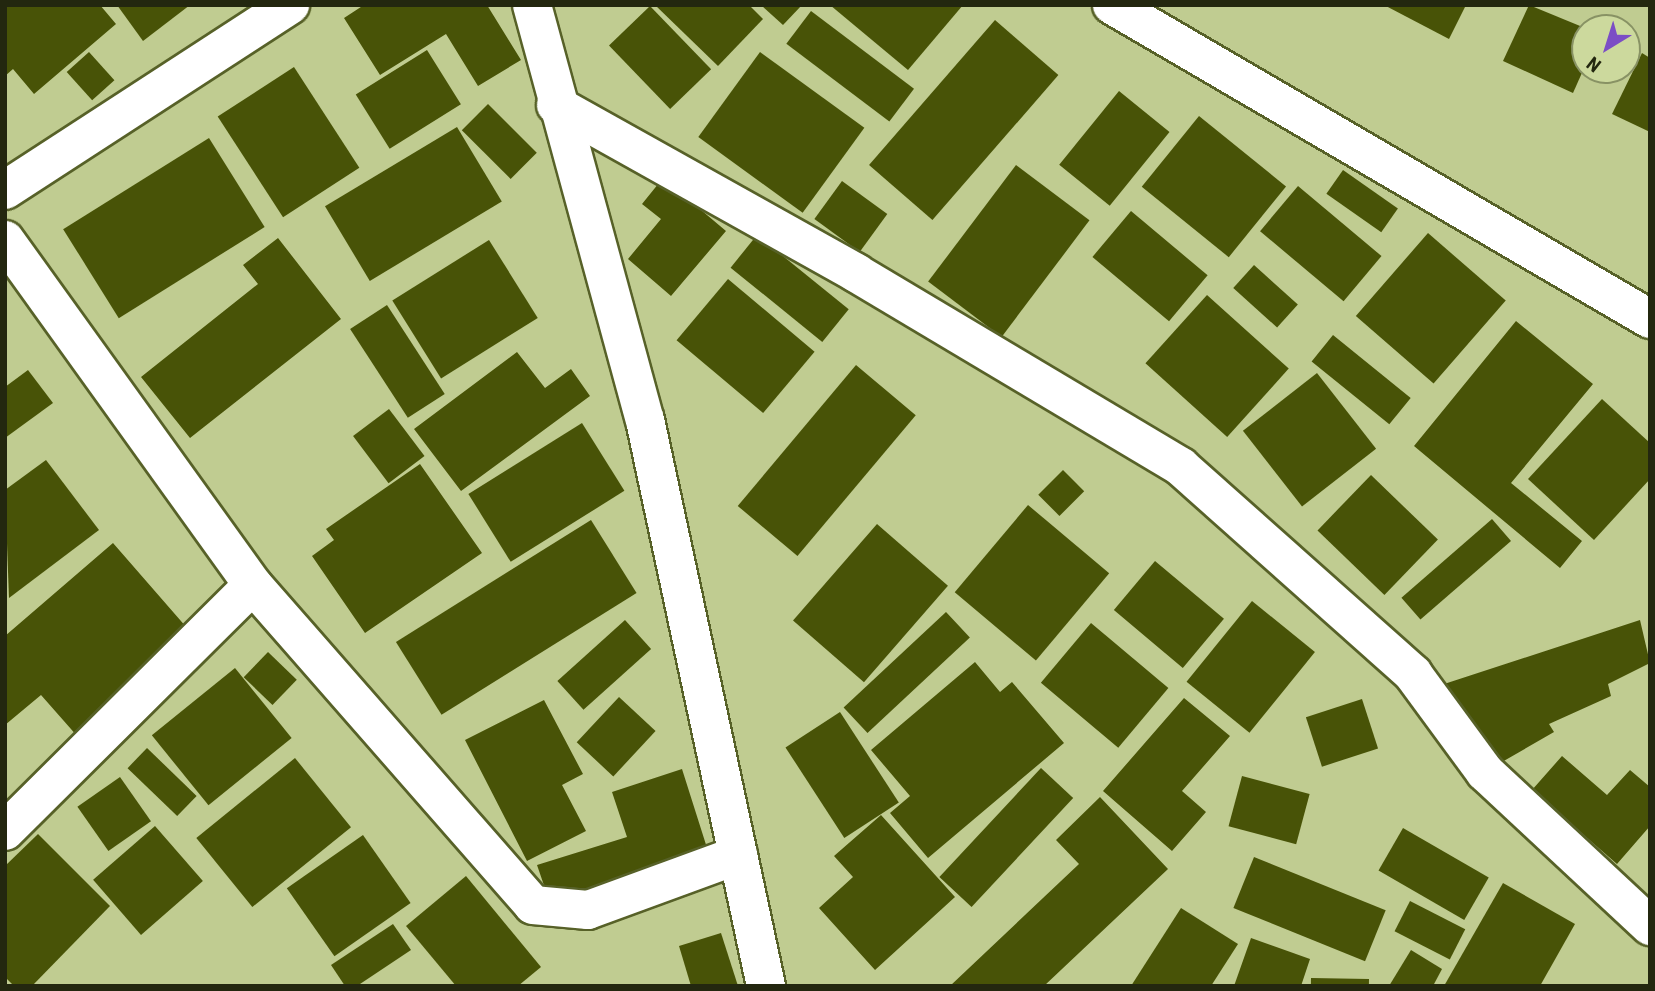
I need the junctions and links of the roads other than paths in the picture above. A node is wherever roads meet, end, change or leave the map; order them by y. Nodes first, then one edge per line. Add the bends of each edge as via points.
1 (290, 5) edge
2 (532, 5) edge
3 (1112, 5) edge
4 (556, 105) junction
5 (5, 190) edge
6 (5, 240) edge
7 (1650, 318) edge
8 (253, 585) junction
9 (5, 831) edge
10 (738, 855) junction
11 (1650, 926) edge
12 (766, 986) edge

1 - 5 street
2 - 4 street
3 - 7 street
4 - 10 street via 645,420
4 - 11 street via 856,273 1181,467 1413,674 1485,772
6 - 8 street
8 - 9 street
8 - 10 street via 533,905 588,910
10 - 12 street

